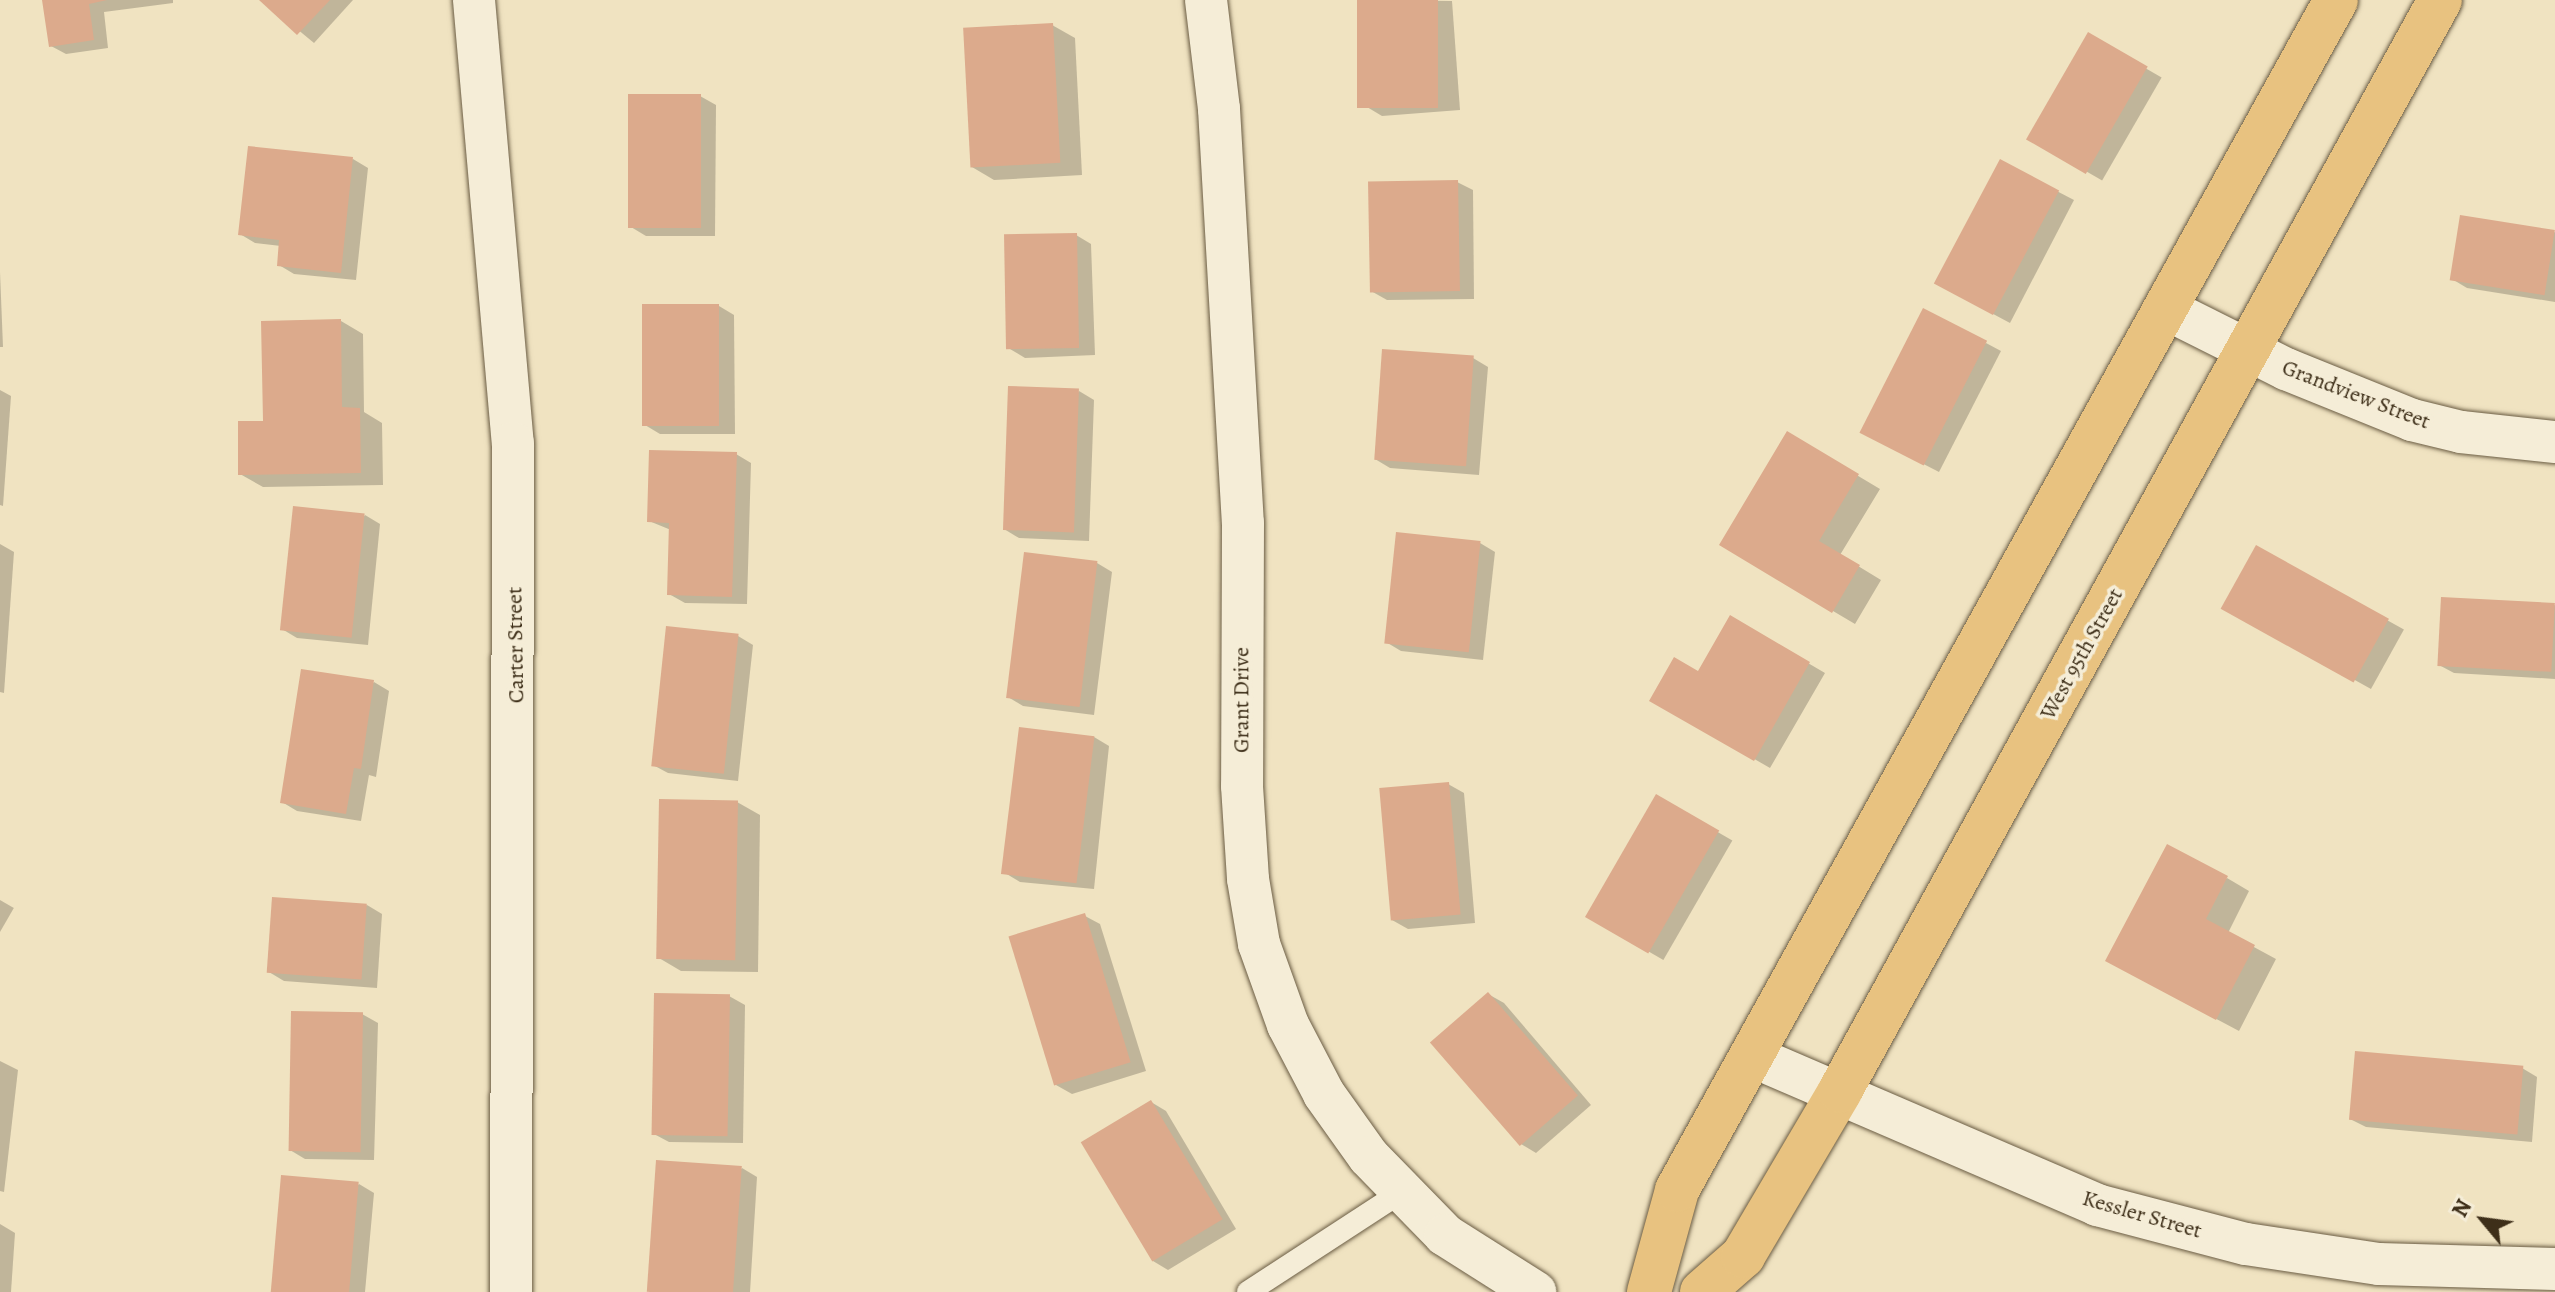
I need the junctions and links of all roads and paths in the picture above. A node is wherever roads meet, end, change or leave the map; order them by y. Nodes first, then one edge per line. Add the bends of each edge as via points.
1 (474, 0) edge
2 (1206, 0) edge
3 (2336, 0) edge
4 (2440, 0) edge
5 (2168, 310) junction
6 (2250, 352) junction
7 (2555, 442) edge
8 (1754, 1057) junction
9 (1840, 1091) junction
10 (1403, 1191) junction
11 (2555, 1269) edge
12 (2448, 1280) edge
13 (511, 1292) edge
14 (1248, 1292) edge
15 (1535, 1292) edge
16 (1649, 1292) edge
17 (1702, 1292) edge

1 - 13 street, Carter Street via 513,443
2 - 10 street, Grant Drive via 1219,109 1243,523 1242,786 1248,879 1259,944 1288,1025 1324,1094 1369,1157
3 - 5 main road
4 - 6 main road, West 95th Street
5 - 6 street, Grandview Street
5 - 8 main road
6 - 7 street, Grandview Street via 2412,420 2461,432
6 - 9 main road, West 95th Street
8 - 9 street, Kessler Street
8 - 16 main road via 1677,1190
9 - 12 street, Kessler Street via 2097,1205 2246,1244
9 - 17 main road, West 95th Street via 1743,1256
10 - 14 lane
10 - 15 street, Grant Drive via 1445,1235
11 - 12 street, Kessler Street

